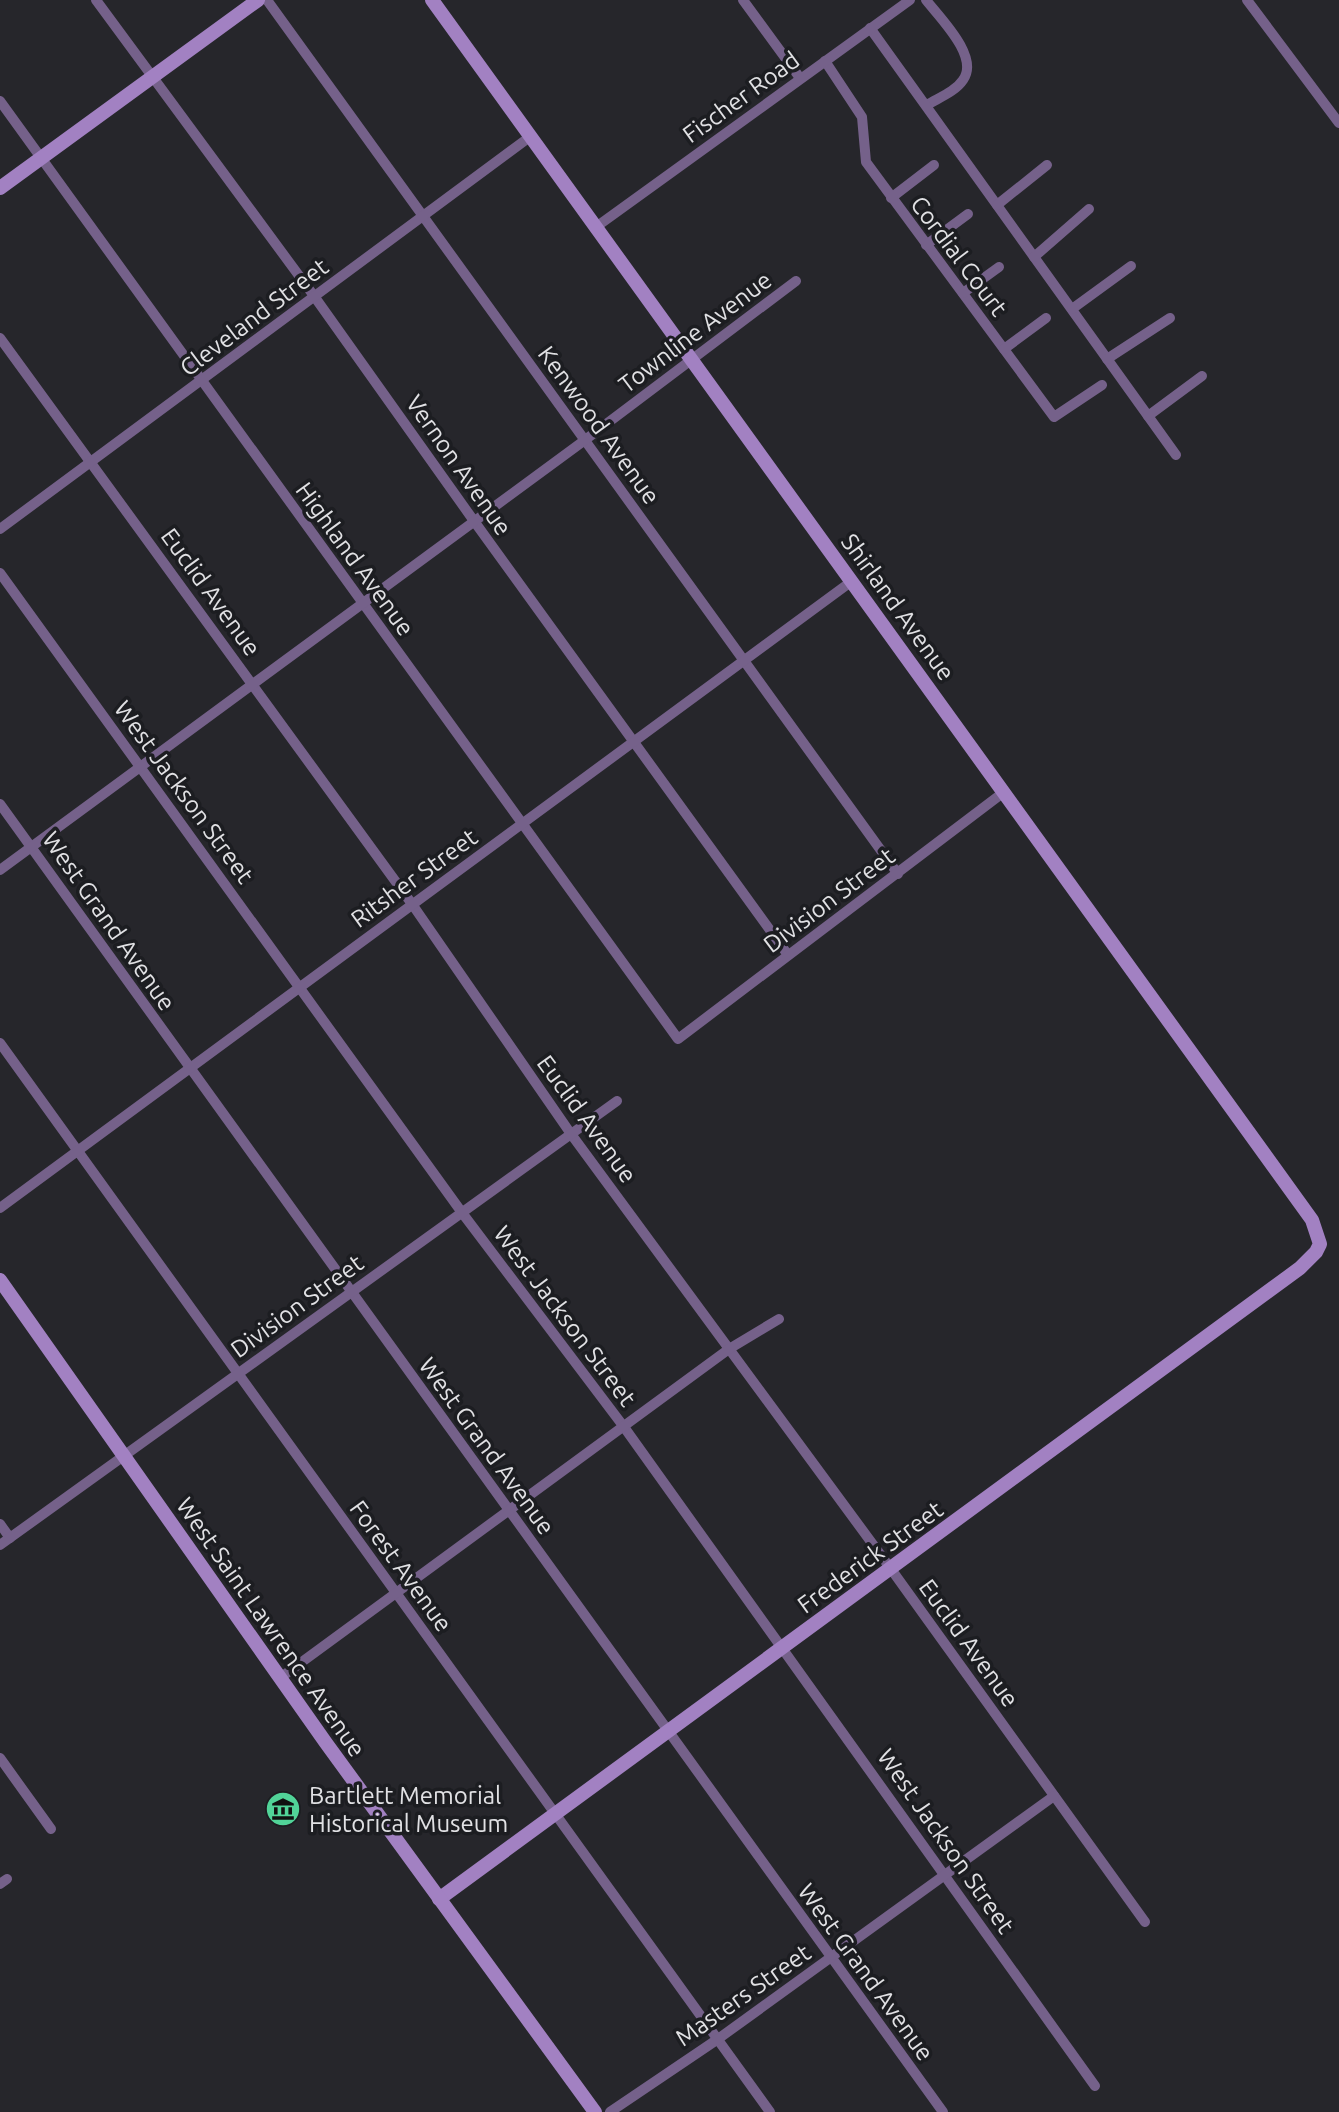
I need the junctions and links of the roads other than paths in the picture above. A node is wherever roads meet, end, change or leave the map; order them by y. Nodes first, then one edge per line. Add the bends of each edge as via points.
1 (96, 0) edge
2 (258, 0) edge
3 (267, 0) edge
4 (432, 0) edge
5 (743, 0) edge
6 (910, 0) edge
7 (926, 0) edge
8 (1247, 0) edge
9 (870, 28) junction
10 (825, 61) junction
11 (152, 78) junction
12 (800, 78) junction
13 (0, 101) edge
14 (927, 105) junction
15 (1339, 123) edge
16 (531, 136) junction
17 (42, 158) junction
18 (934, 165) dead end
19 (1047, 165) dead end
20 (0, 188) edge
21 (891, 198) junction
22 (997, 205) junction
23 (1089, 209) dead end
24 (968, 214) dead end
25 (423, 216) junction
26 (596, 227) junction
27 (926, 245) junction
28 (1034, 257) junction
29 (1131, 266) dead end
30 (999, 267) dead end
31 (796, 281) dead end
32 (963, 293) junction
33 (314, 296) junction
34 (1072, 309) junction
35 (1046, 318) dead end
36 (1170, 318) dead end
37 (0, 338) edge
38 (1004, 349) junction
39 (691, 359) junction
40 (1107, 359) junction
41 (1202, 376) dead end
42 (201, 380) junction
43 (1102, 385) dead end
44 (1148, 416) junction
45 (585, 440) junction
46 (1176, 455) dead end
47 (91, 463) junction
48 (474, 521) junction
49 (0, 529) edge
50 (0, 573) edge
51 (852, 581) junction
52 (363, 603) junction
53 (745, 661) junction
54 (253, 683) junction
55 (633, 743) junction
56 (141, 766) junction
57 (1004, 792) junction
58 (0, 804) edge
59 (522, 824) junction
60 (32, 847) junction
61 (0, 870) edge
62 (898, 874) junction
63 (412, 904) junction
64 (788, 955) junction
65 (301, 987) junction
66 (678, 1039) joint
67 (0, 1043) edge
68 (190, 1069) junction
69 (617, 1101) dead end
70 (571, 1134) junction
71 (77, 1151) junction
72 (0, 1208) edge
73 (463, 1214) junction
74 (1320, 1244) joint
75 (0, 1280) edge
76 (350, 1292) junction
77 (779, 1319) dead end
78 (729, 1349) junction
79 (237, 1374) junction
80 (624, 1427) junction
81 (123, 1456) junction
82 (509, 1510) junction
83 (0, 1524) edge
84 (5, 1541) edge
85 (891, 1569) junction
86 (397, 1594) junction
87 (783, 1648) junction
88 (280, 1678) junction
89 (669, 1732) junction
90 (0, 1758) edge
91 (1054, 1796) junction
92 (556, 1814) junction
93 (51, 1829) dead end
94 (944, 1875) junction
95 (439, 1899) junction
96 (1145, 1922) dead end
97 (831, 1957) junction
98 (718, 2039) junction
99 (1095, 2086) dead end
100 (595, 2112) edge
101 (610, 2112) edge
102 (770, 2112) edge
103 (943, 2112) edge

1 - 11 street, Vernon Avenue
2 - 11 street
3 - 25 street, Kenwood Avenue
4 - 16 street, Shirland Avenue
5 - 12 street
6 - 9 street, Fischer Road
7 - 14 street via 965,53 967,72 960,84
8 - 15 street
9 - 10 street, Fischer Road
9 - 14 street
10 - 12 street, Fischer Road
10 - 21 street, Cordial Court via 862,117 866,162
11 - 17 street
11 - 33 street, Vernon Avenue
12 - 26 street, Fischer Road
13 - 17 street, Highland Avenue
14 - 22 street
16 - 25 street, Cleveland Street
16 - 26 street, Shirland Avenue
17 - 20 street
17 - 42 street, Highland Avenue
18 - 21 street
19 - 22 street
21 - 27 street, Cordial Court
22 - 28 street
23 - 28 street
24 - 27 street
25 - 33 street, Cleveland Street
25 - 45 street, Kenwood Avenue
26 - 39 street, Shirland Avenue
27 - 32 street, Cordial Court
28 - 34 street
29 - 34 street
30 - 32 street
31 - 39 street, Townline Avenue
32 - 38 street, Cordial Court
33 - 42 street, Cleveland Street
33 - 48 street, Vernon Avenue
34 - 40 street
35 - 38 street
36 - 40 street
37 - 47 street, Euclid Avenue
38 - 43 street, Cordial Court via 1054,417
39 - 45 street, Townline Avenue
39 - 51 street, Shirland Avenue
40 - 44 street
41 - 44 street
42 - 47 street, Cleveland Street
42 - 52 street, Highland Avenue
44 - 46 street
45 - 48 street, Townline Avenue
45 - 53 street, Kenwood Avenue
47 - 49 street, Cleveland Street
47 - 54 street, Euclid Avenue
48 - 52 street, Townline Avenue
48 - 55 street, Vernon Avenue
50 - 56 street, West Jackson Street
51 - 53 street, Ritsher Street
51 - 57 street, Shirland Avenue
52 - 54 street, Townline Avenue
52 - 59 street, Highland Avenue
53 - 55 street, Ritsher Street
53 - 62 street, Kenwood Avenue
54 - 56 street, Townline Avenue
54 - 63 street, Euclid Avenue
55 - 59 street, Ritsher Street
55 - 64 street, Vernon Avenue
56 - 60 street, Townline Avenue
56 - 65 street, West Jackson Street
57 - 62 street, Division Street
57 - 74 street, Shirland Avenue via 1312,1220
58 - 60 street, West Grand Avenue
59 - 63 street, Ritsher Street
59 - 66 street, Highland Avenue
60 - 61 street, Townline Avenue
60 - 68 street, West Grand Avenue
62 - 64 street, Division Street
63 - 65 street, Ritsher Street
63 - 70 street, Euclid Avenue
64 - 66 street, Division Street
65 - 68 street, Ritsher Street
65 - 73 street, West Jackson Street
67 - 71 street, Forest Avenue
68 - 71 street, Ritsher Street
68 - 76 street, West Grand Avenue
69 - 70 street, Division Street
70 - 73 street, Division Street
70 - 78 street, Euclid Avenue
71 - 72 street, Ritsher Street
71 - 79 street, Forest Avenue
73 - 76 street, Division Street
73 - 80 street, West Jackson Street
74 - 85 street, Frederick Street via 1300,1268
75 - 81 street, West Saint Lawrence Avenue
76 - 79 street, Division Street
76 - 82 street, West Grand Avenue
77 - 78 street
78 - 80 street
78 - 85 street, Euclid Avenue
79 - 81 street, Division Street
79 - 86 street, Forest Avenue
80 - 82 street
80 - 87 street, West Jackson Street
81 - 84 street, Division Street
81 - 88 street, West Saint Lawrence Avenue
82 - 86 street
82 - 89 street, West Grand Avenue
83 - 84 street
85 - 87 street, Frederick Street
85 - 91 street, Euclid Avenue
86 - 88 street
86 - 92 street, Forest Avenue
87 - 89 street, Frederick Street
87 - 94 street, West Jackson Street
88 - 95 street, West Saint Lawrence Avenue
89 - 92 street, Frederick Street
89 - 97 street, West Grand Avenue
90 - 93 street
91 - 94 street, Masters Street
91 - 96 street, Euclid Avenue
92 - 95 street, Frederick Street
92 - 98 street, Forest Avenue
94 - 97 street, Masters Street
94 - 99 street, West Jackson Street
95 - 100 street, West Saint Lawrence Avenue
97 - 98 street, Masters Street
97 - 103 street, West Grand Avenue
98 - 101 street, Masters Street
98 - 102 street, Forest Avenue

